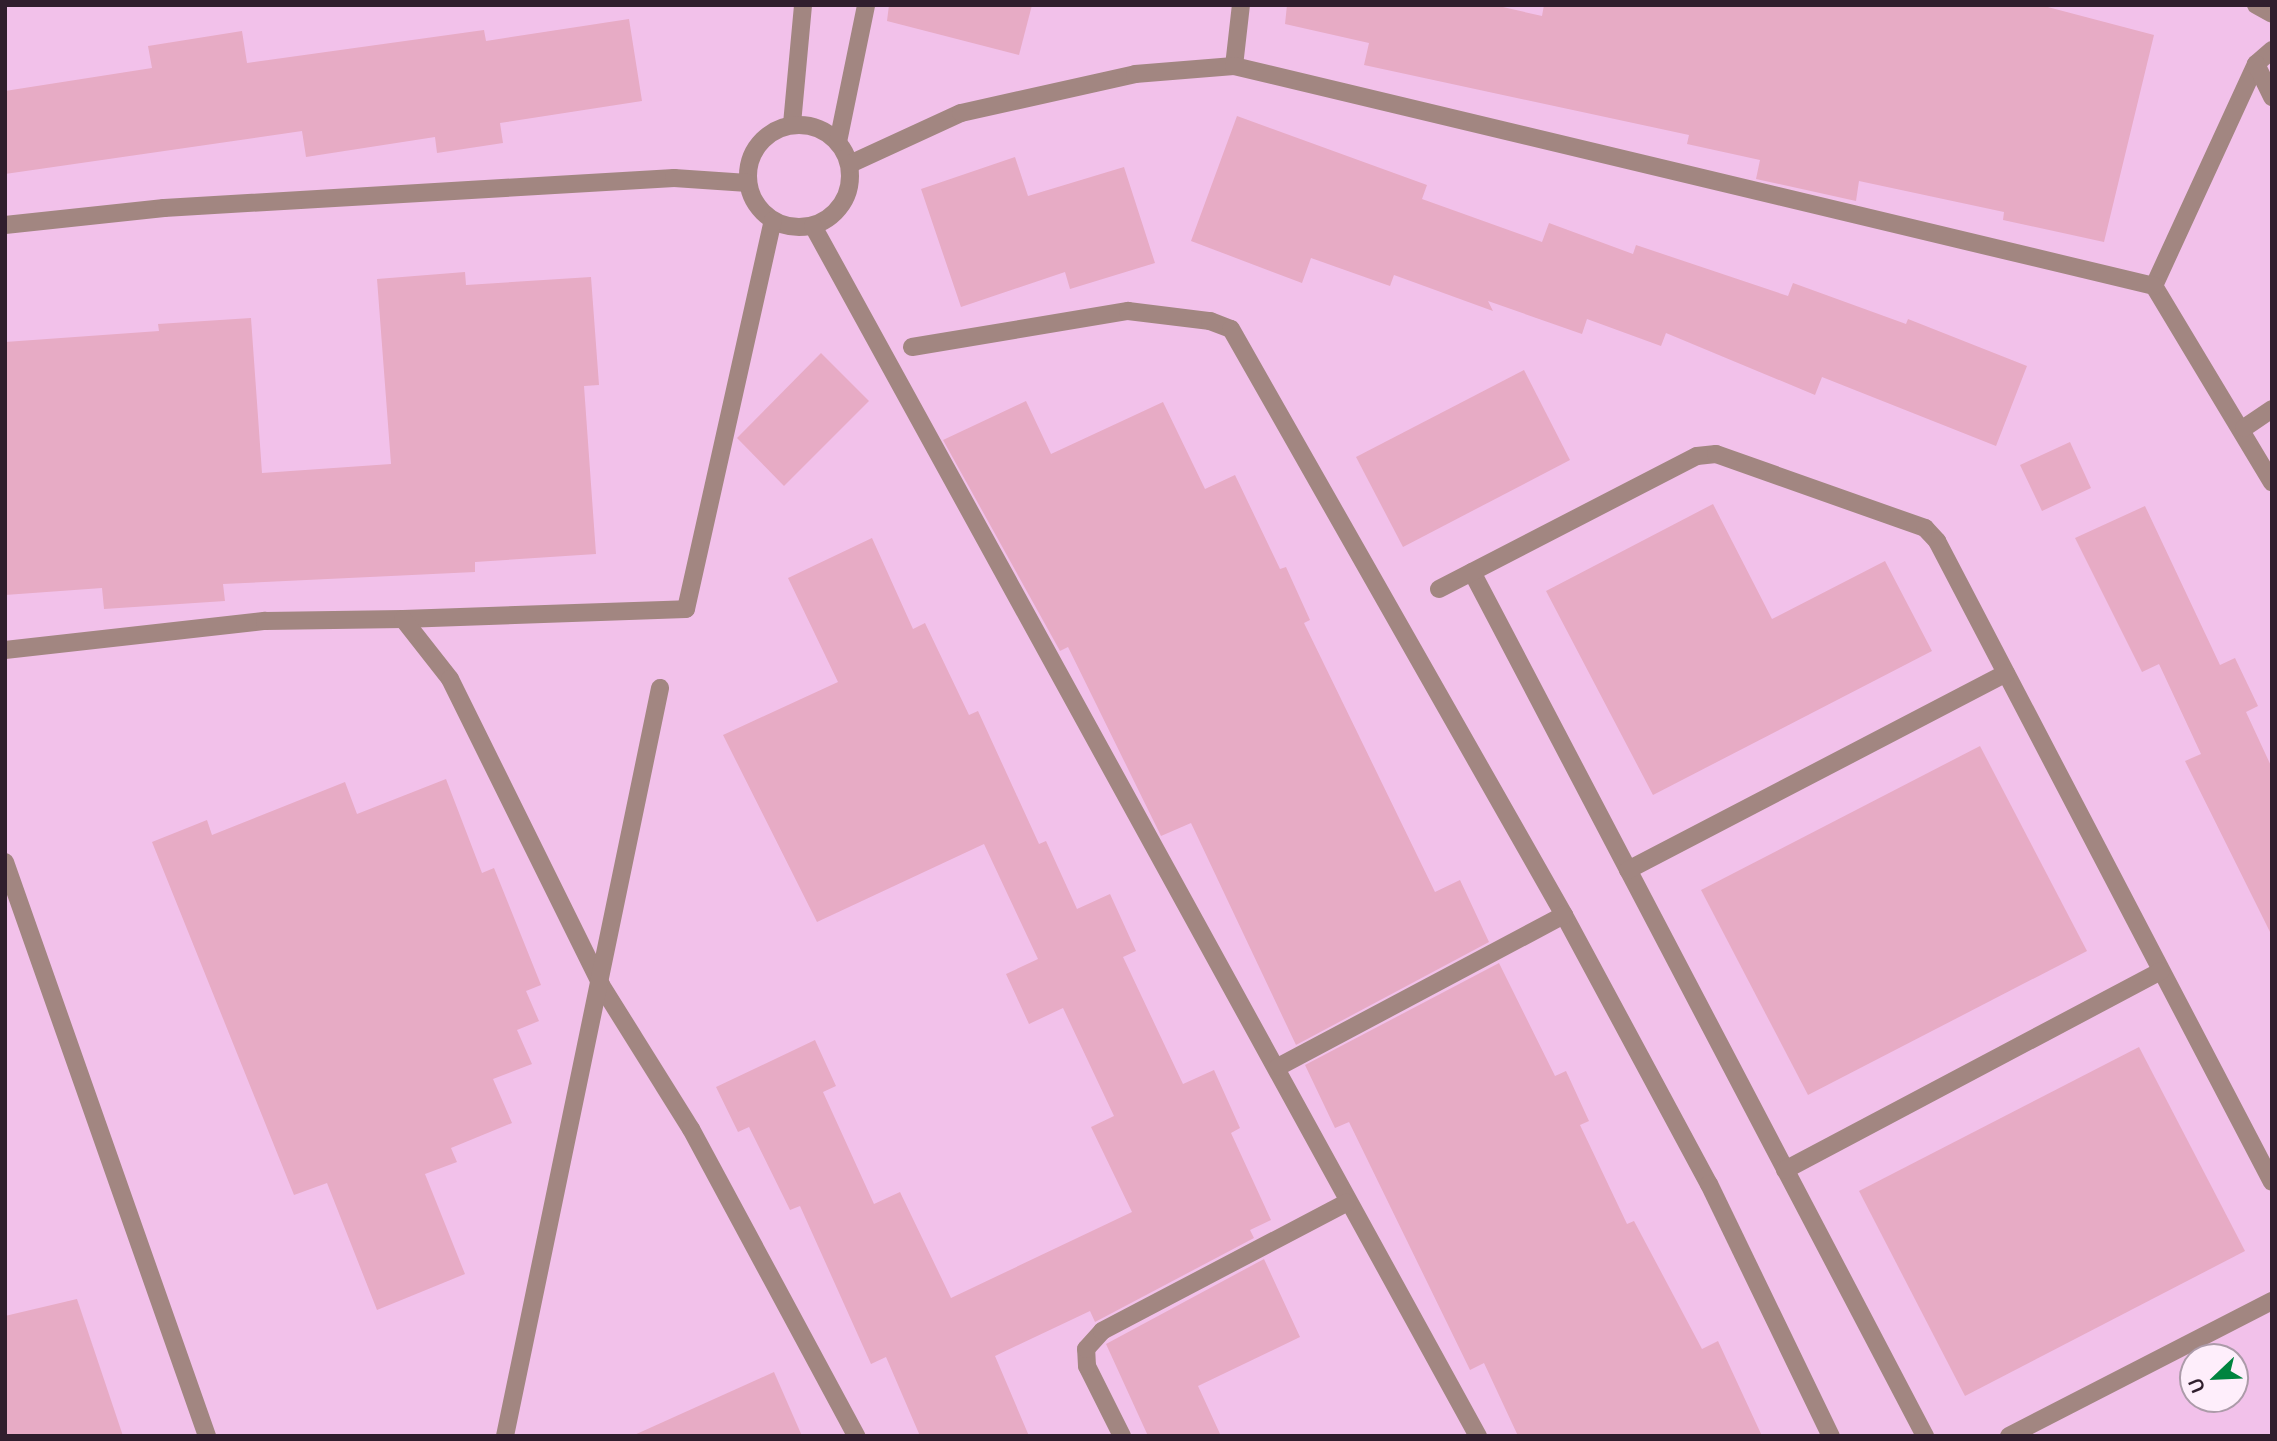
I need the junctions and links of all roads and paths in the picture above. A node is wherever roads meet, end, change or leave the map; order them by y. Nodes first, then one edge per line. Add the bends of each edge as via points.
1 (803, 5) edge
2 (866, 5) edge
3 (1241, 5) edge
4 (2256, 5) edge
5 (2272, 14) edge
6 (2272, 50) edge
7 (2256, 64) junction
8 (1234, 66) junction
9 (2272, 97) edge
10 (792, 124) junction
11 (838, 142) junction
12 (850, 164) junction
13 (748, 183) junction
14 (773, 220) junction
15 (5, 225) edge
16 (813, 226) junction
17 (2154, 286) junction
18 (912, 347) dead end
19 (2272, 409) edge
20 (2244, 428) junction
21 (2272, 482) edge
22 (1472, 572) junction
23 (1439, 589) dead end
24 (403, 619) junction
25 (5, 650) edge
26 (2006, 673) junction
27 (660, 688) dead end
28 (5, 862) edge
29 (1628, 870) junction
30 (1564, 915) junction
31 (2161, 971) junction
32 (601, 985) junction
33 (1278, 1067) junction
34 (1785, 1170) junction
35 (2272, 1182) edge
36 (1346, 1203) junction
37 (2272, 1301) edge
38 (207, 1436) edge
39 (505, 1436) edge
40 (856, 1436) edge
41 (1122, 1436) edge
42 (1478, 1436) edge
43 (1831, 1436) edge
44 (1925, 1436) edge
45 (2009, 1436) edge

1 - 10 street
2 - 11 street
3 - 8 street
4 - 5 street
6 - 7 street
7 - 9 street
7 - 17 street
8 - 12 street via 1135,74 961,113
8 - 17 street
10 - 11 street via 817,127
10 - 13 street via 767,135 751,156
11 - 12 street
12 - 16 street via 844,202 831,217
13 - 14 street via 756,204
13 - 15 street via 674,177 164,208
14 - 16 street
14 - 24 street via 686,609
16 - 33 street
17 - 20 street
18 - 30 street via 1128,311 1210,321 1231,329
19 - 20 street
20 - 21 street
22 - 23 street
22 - 26 street via 1683,461 1716,454 1924,528 1937,541
22 - 29 street
24 - 25 street via 265,621
24 - 32 street via 450,679
26 - 29 street
26 - 31 street
27 - 32 street
28 - 38 street
29 - 34 street
30 - 33 street
30 - 43 street via 1709,1184
31 - 34 street
31 - 35 street
32 - 39 street
32 - 40 street via 691,1129
33 - 36 street
34 - 44 street
36 - 41 street via 1101,1331 1086,1349 1087,1366
36 - 42 street
37 - 45 street

